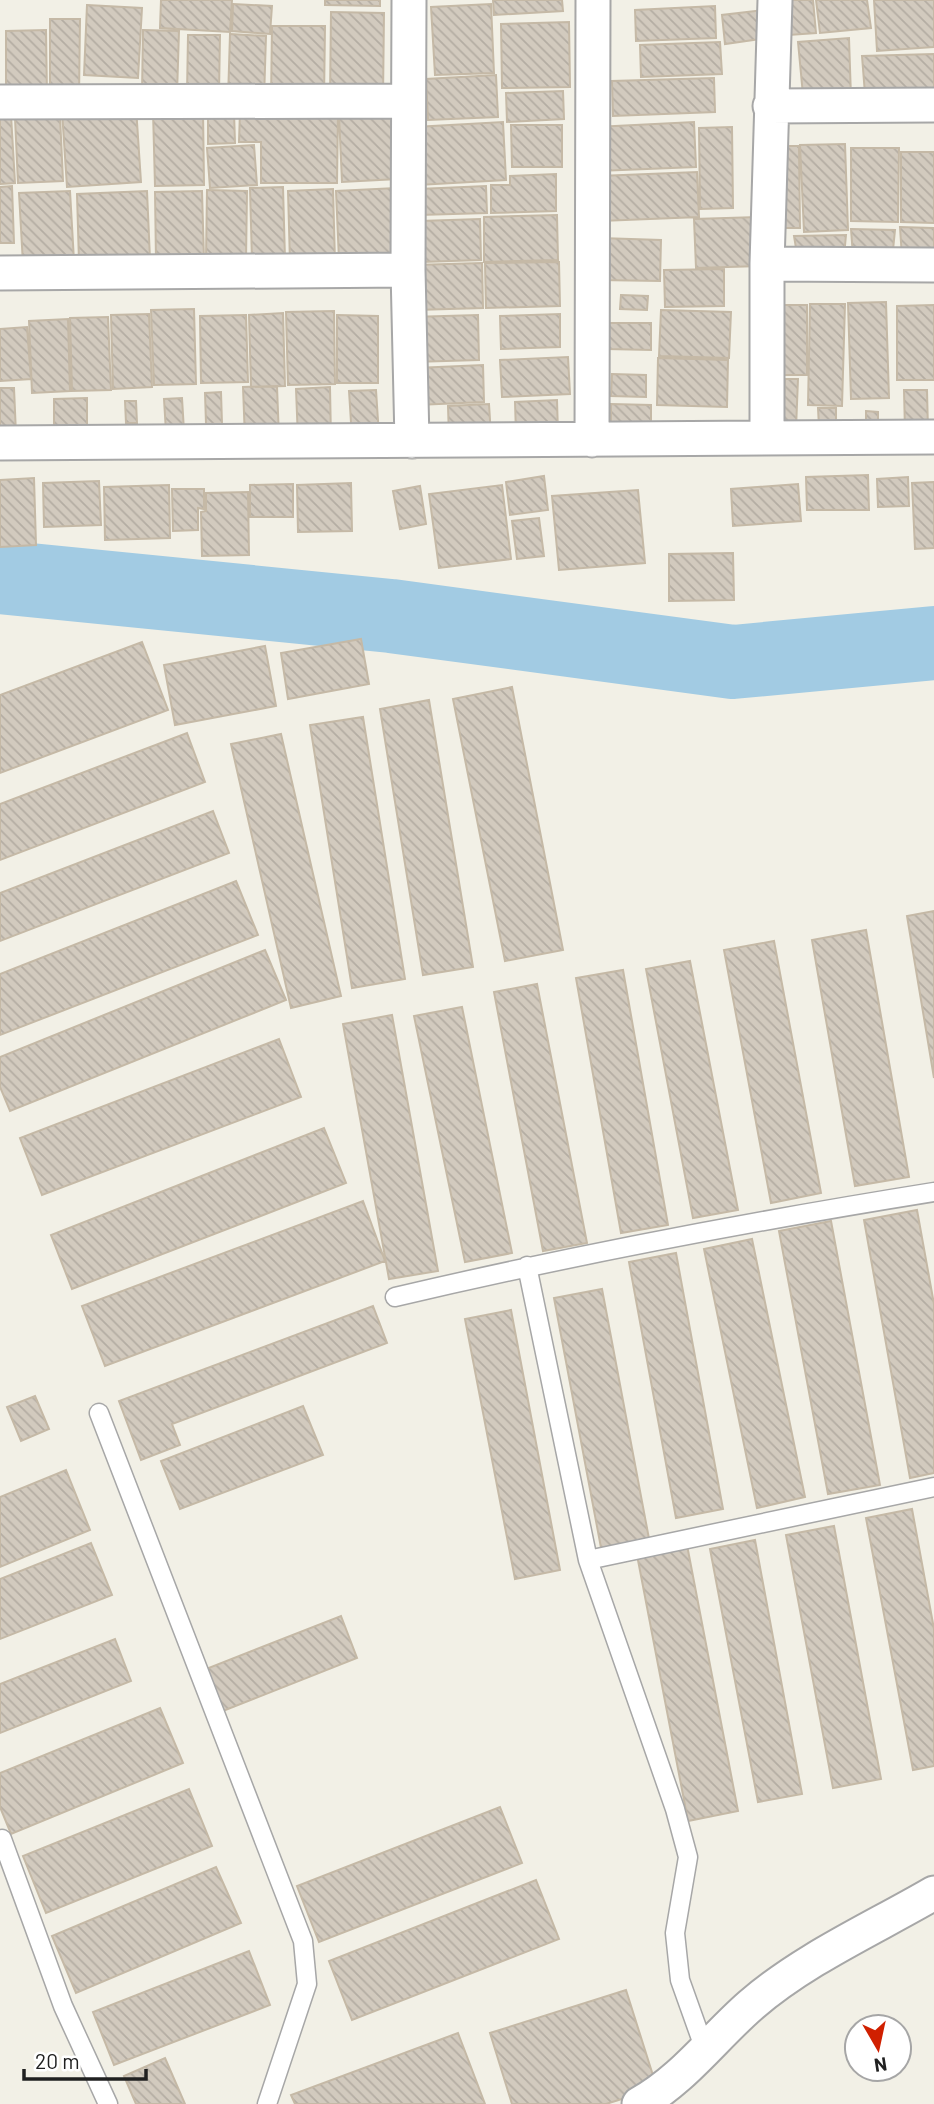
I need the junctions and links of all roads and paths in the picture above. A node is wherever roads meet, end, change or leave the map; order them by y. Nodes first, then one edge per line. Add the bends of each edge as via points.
1 (409, 0) edge
2 (593, 0) edge
3 (775, 0) edge
4 (0, 102) edge
5 (407, 102) junction
6 (934, 105) edge
7 (770, 106) junction
8 (767, 264) junction
9 (934, 265) edge
10 (408, 270) junction
11 (0, 273) edge
12 (934, 437) edge
13 (767, 438) junction
14 (592, 440) junction
15 (412, 441) junction
16 (0, 443) edge
17 (934, 1192) edge
18 (527, 1266) junction
19 (395, 1297) dead end
20 (99, 1413) dead end
21 (934, 1487) edge
22 (588, 1560) junction
23 (2, 1839) dead end
24 (934, 1893) edge
25 (705, 2050) junction
26 (108, 2104) edge
27 (267, 2104) edge
28 (639, 2104) edge

1 - 5 street
2 - 14 street
3 - 7 street
4 - 5 street
5 - 10 street
6 - 7 street
7 - 8 street
8 - 9 street
8 - 13 street
10 - 11 street
10 - 15 street
12 - 13 street
13 - 14 street
14 - 15 street
15 - 16 street
17 - 18 lane
18 - 19 lane
18 - 22 lane
20 - 27 lane via 303,1941 307,1984
21 - 22 lane
22 - 25 lane via 688,1857 675,1933 680,1980
23 - 26 lane via 63,2006
24 - 25 street via 794,1974 752,2004
25 - 28 street

